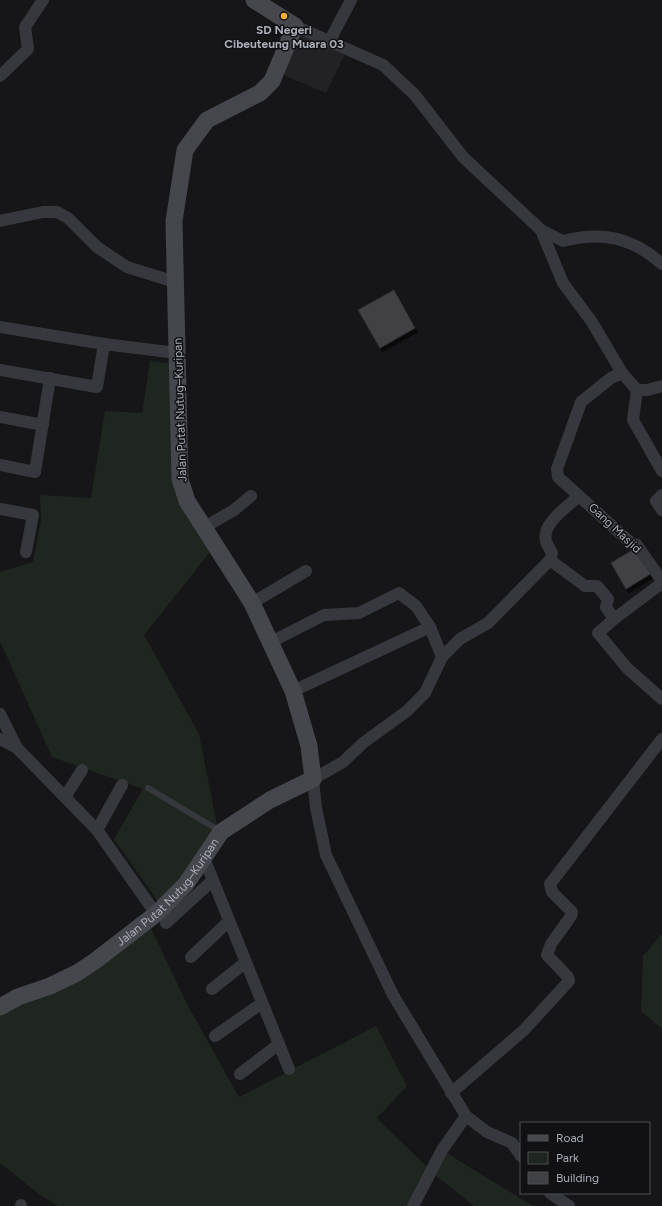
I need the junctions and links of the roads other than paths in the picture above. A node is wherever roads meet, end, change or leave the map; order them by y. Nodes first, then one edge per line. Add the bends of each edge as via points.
1 (42, 0) edge
2 (254, 0) edge
3 (351, 0) edge
4 (295, 26) junction
5 (329, 42) junction
6 (0, 76) edge
7 (0, 221) edge
8 (541, 230) junction
9 (662, 264) edge
10 (175, 282) junction
11 (0, 327) edge
12 (104, 344) junction
13 (177, 353) junction
14 (0, 370) edge
15 (622, 373) junction
16 (50, 378) junction
17 (662, 386) edge
18 (637, 390) junction
19 (0, 417) edge
20 (43, 425) junction
21 (660, 466) edge
22 (0, 467) edge
23 (662, 495) edge
24 (251, 496) dead end
25 (579, 496) junction
26 (0, 509) edge
27 (662, 510) edge
28 (203, 528) junction
29 (26, 552) dead end
30 (550, 560) junction
31 (306, 571) dead end
32 (662, 582) edge
33 (252, 603) junction
34 (614, 619) junction
35 (430, 627) junction
36 (269, 643) junction
37 (442, 657) junction
38 (293, 691) junction
39 (662, 699) edge
40 (0, 714) edge
41 (0, 739) edge
42 (662, 739) edge
43 (17, 748) junction
44 (82, 770) dead end
45 (313, 779) junction
46 (122, 785) dead end
47 (148, 788) dead end
48 (65, 797) junction
49 (97, 830) junction
50 (221, 832) junction
51 (204, 858) junction
52 (213, 880) junction
53 (161, 918) junction
54 (229, 921) junction
55 (191, 957) dead end
56 (246, 962) junction
57 (212, 989) dead end
58 (262, 1003) junction
59 (0, 1007) edge
60 (215, 1036) dead end
61 (279, 1044) junction
62 (289, 1069) dead end
63 (240, 1074) dead end
64 (451, 1093) junction
65 (466, 1116) junction
66 (520, 1155) edge
67 (551, 1194) edge
68 (413, 1206) edge
69 (569, 1206) edge

1 - 6 street via 25,27 28,49
2 - 4 street
3 - 5 street
4 - 5 street
4 - 10 street, Jalan Putat Nutug–Kuripan via 272,81 260,93 207,120 185,150 174,221
5 - 8 street via 382,65 415,95 463,156
7 - 10 street via 43,212 58,212 68,218 97,247 127,267
8 - 9 street via 563,241 582,236 608,236 637,245
8 - 15 street via 563,283 592,322
10 - 13 street, Jalan Putat Nutug–Kuripan
11 - 12 street
12 - 13 street
12 - 16 street via 97,387
13 - 28 street, Jalan Putat Nutug–Kuripan via 180,479 186,501
14 - 16 street
15 - 18 street
15 - 25 street, Gang Masjid via 610,378 581,402 557,469 558,476
16 - 20 street
17 - 18 street
18 - 21 street via 633,420
19 - 20 street
20 - 22 street via 35,472
23 - 27 street via 656,501
24 - 28 street via 234,510
25 - 30 street via 551,522 545,532 545,540 552,553
25 - 32 street, Gang Masjid via 632,544 636,544
26 - 29 street via 33,515
28 - 33 street, Jalan Putat Nutug–Kuripan
30 - 34 street via 584,586 597,586 608,599 606,607
30 - 37 street via 488,623 460,639
31 - 33 street
32 - 34 street, Gang Masjid
33 - 36 street, Jalan Putat Nutug–Kuripan
34 - 39 street, Gang Masjid via 598,633 627,668
35 - 36 street via 416,606 399,593 359,613 324,615
35 - 37 street
35 - 38 street
36 - 38 street, Jalan Putat Nutug–Kuripan
37 - 45 street via 425,693 406,711 343,762
38 - 45 street, Jalan Putat Nutug–Kuripan via 309,746
40 - 43 street
41 - 43 street
42 - 64 street via 550,884 552,892 572,912 572,916 551,944 547,955 569,981 524,1030
43 - 48 street
44 - 48 street
45 - 50 street, Jalan Putat Nutug–Kuripan via 270,800
45 - 64 street via 326,855 393,995
46 - 49 street
47 - 50 lane
48 - 49 street
49 - 53 street
50 - 51 street, Jalan Putat Nutug–Kuripan
51 - 52 street
51 - 53 street, Jalan Putat Nutug–Kuripan
52 - 53 street
52 - 54 street
53 - 59 street, Jalan Putat Nutug–Kuripan via 77,973
54 - 55 street
54 - 56 street
56 - 57 street
56 - 58 street
58 - 60 street
58 - 61 street
61 - 62 street
61 - 63 street
64 - 65 street
65 - 66 street via 487,1132 512,1143
65 - 68 street via 442,1150
67 - 69 street

